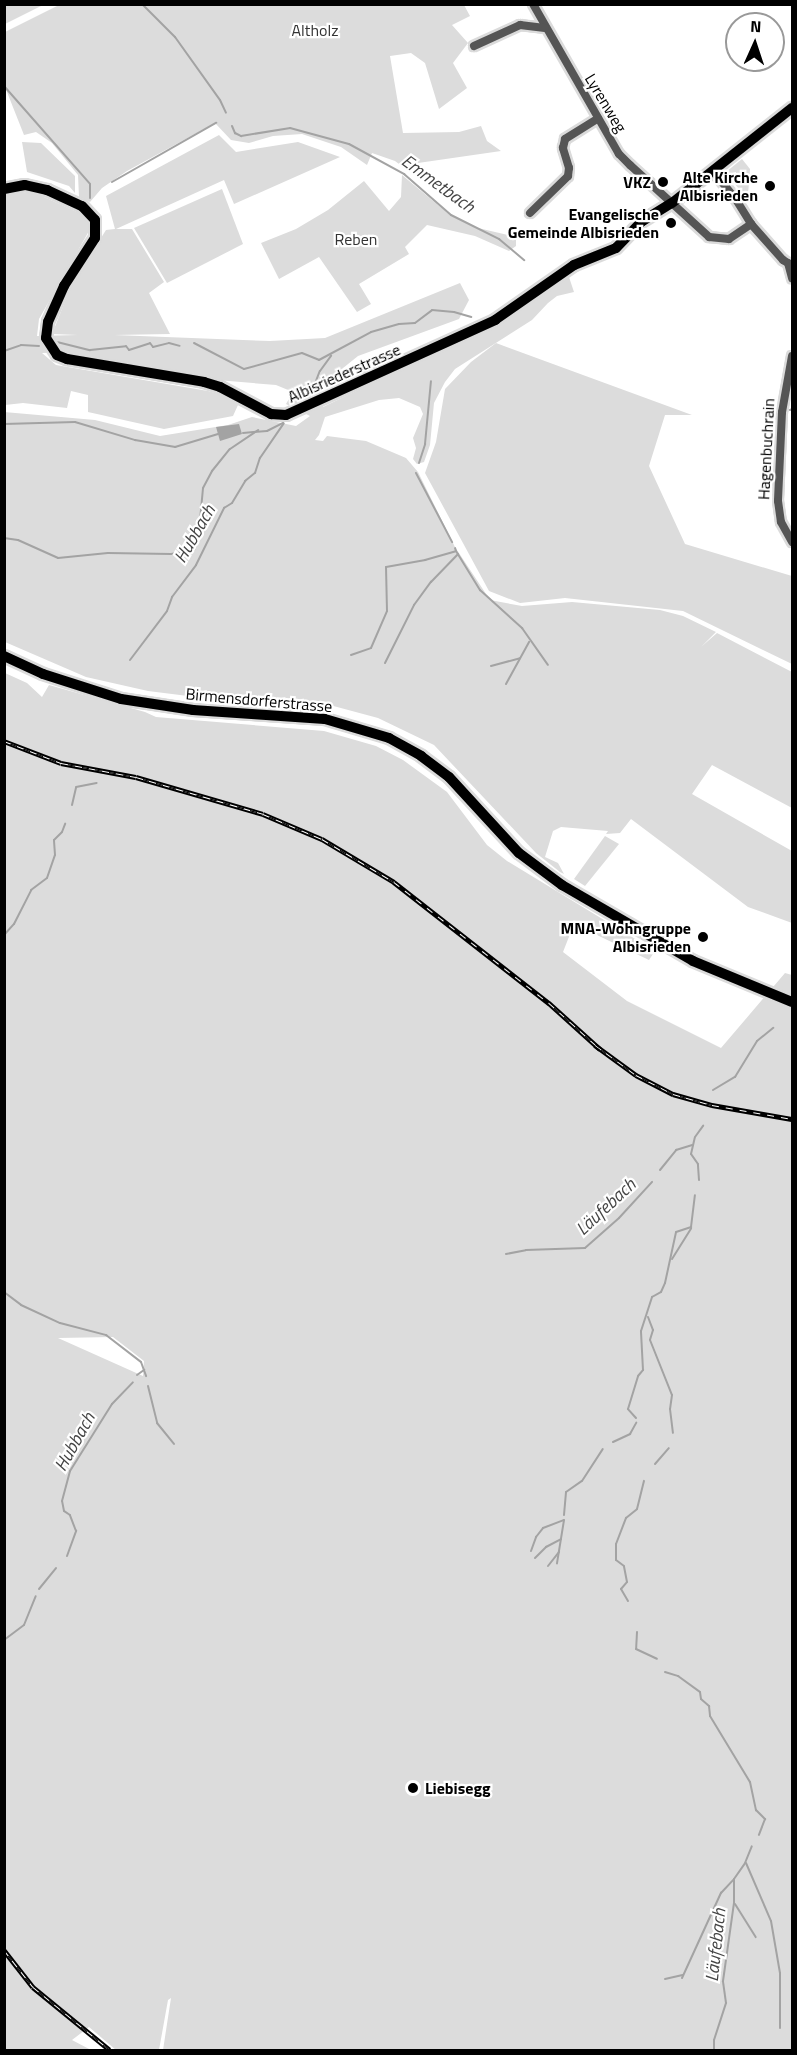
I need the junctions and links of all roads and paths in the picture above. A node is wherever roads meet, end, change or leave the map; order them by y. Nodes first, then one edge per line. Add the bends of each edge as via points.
1 (533, 4) edge
2 (545, 28) junction
3 (474, 46) dead end
4 (792, 108) edge
5 (598, 118) junction
6 (713, 171) junction
7 (4, 189) edge
8 (672, 203) junction
9 (530, 213) dead end
10 (751, 224) junction
11 (790, 259) edge
12 (792, 278) edge
13 (792, 356) edge
14 (792, 542) edge
15 (4, 656) edge
16 (792, 1002) edge

1 - 2 street, Lyrenweg
2 - 3 street via 520,25
2 - 5 street, Lyrenweg
4 - 6 main road, Albisriederstrasse
5 - 8 street, Lyrenweg via 619,154
5 - 9 street via 565,139 568,176
6 - 8 main road, Albisriederstrasse
6 - 10 street
7 - 8 main road, Albisriederstrasse via 25,185 47,190 82,206 95,220 95,238 64,286 48,322 46,338 57,355 204,382 280,415 291,414 503,316 574,265 616,248 641,222
8 - 10 street, Lyrenweg via 709,237 729,239
10 - 11 street via 783,260
11 - 12 street
13 - 14 street, Hagenbuchrain via 784,388 778,501 781,522
15 - 16 main road, Birmensdorferstrasse via 43,674 121,699 193,710 325,719 389,738 448,777 519,852 562,885 693,961

